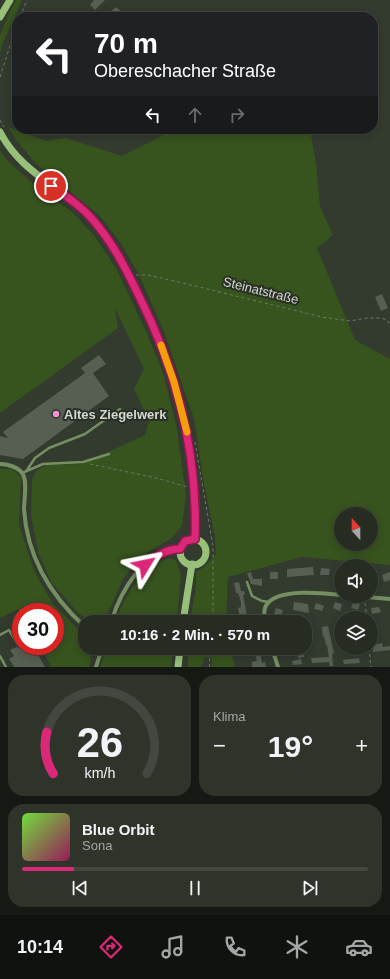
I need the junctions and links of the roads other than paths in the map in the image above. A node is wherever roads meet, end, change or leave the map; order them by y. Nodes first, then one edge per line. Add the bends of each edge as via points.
1 (10, 0) edge
2 (0, 17) edge
3 (3, 132) edge
4 (120, 409) dead end
5 (109, 454) dead end
6 (0, 464) edge
7 (27, 470) junction
8 (22, 473) junction
9 (195, 539) junction
10 (180, 549) junction
11 (192, 564) junction
12 (247, 582) dead end
13 (334, 594) edge
14 (378, 598) edge
15 (390, 599) edge
16 (269, 602) junction
17 (114, 615) edge
18 (184, 615) edge
19 (264, 615) edge
20 (78, 620) edge
21 (0, 635) edge
22 (12, 635) edge
23 (100, 655) edge
24 (179, 655) edge
25 (274, 655) edge
26 (0, 656) edge
27 (6, 667) edge
28 (96, 667) edge
29 (178, 667) edge
30 (278, 667) edge

1 - 2 main road
3 - 9 main road via 6,144 25,165 93,220 130,277 157,335 174,382 188,437 194,488
4 - 7 lane via 85,434 49,448 34,458
5 - 7 lane via 83,462 43,464
6 - 8 street via 17,468
7 - 8 lane
8 - 20 street via 25,479 24,509 27,530 39,568 56,596
9 - 10 main road via 185,541
9 - 11 main road via 203,544 205,553 201,561
10 - 11 main road via 182,559
10 - 17 street via 166,551 145,565 127,585
11 - 18 main road
12 - 16 lane via 252,596
13 - 16 street via 281,595
14 - 15 street
16 - 19 street
21 - 22 lane via 9,630
23 - 28 street
24 - 29 main road
25 - 30 street
26 - 27 lane

